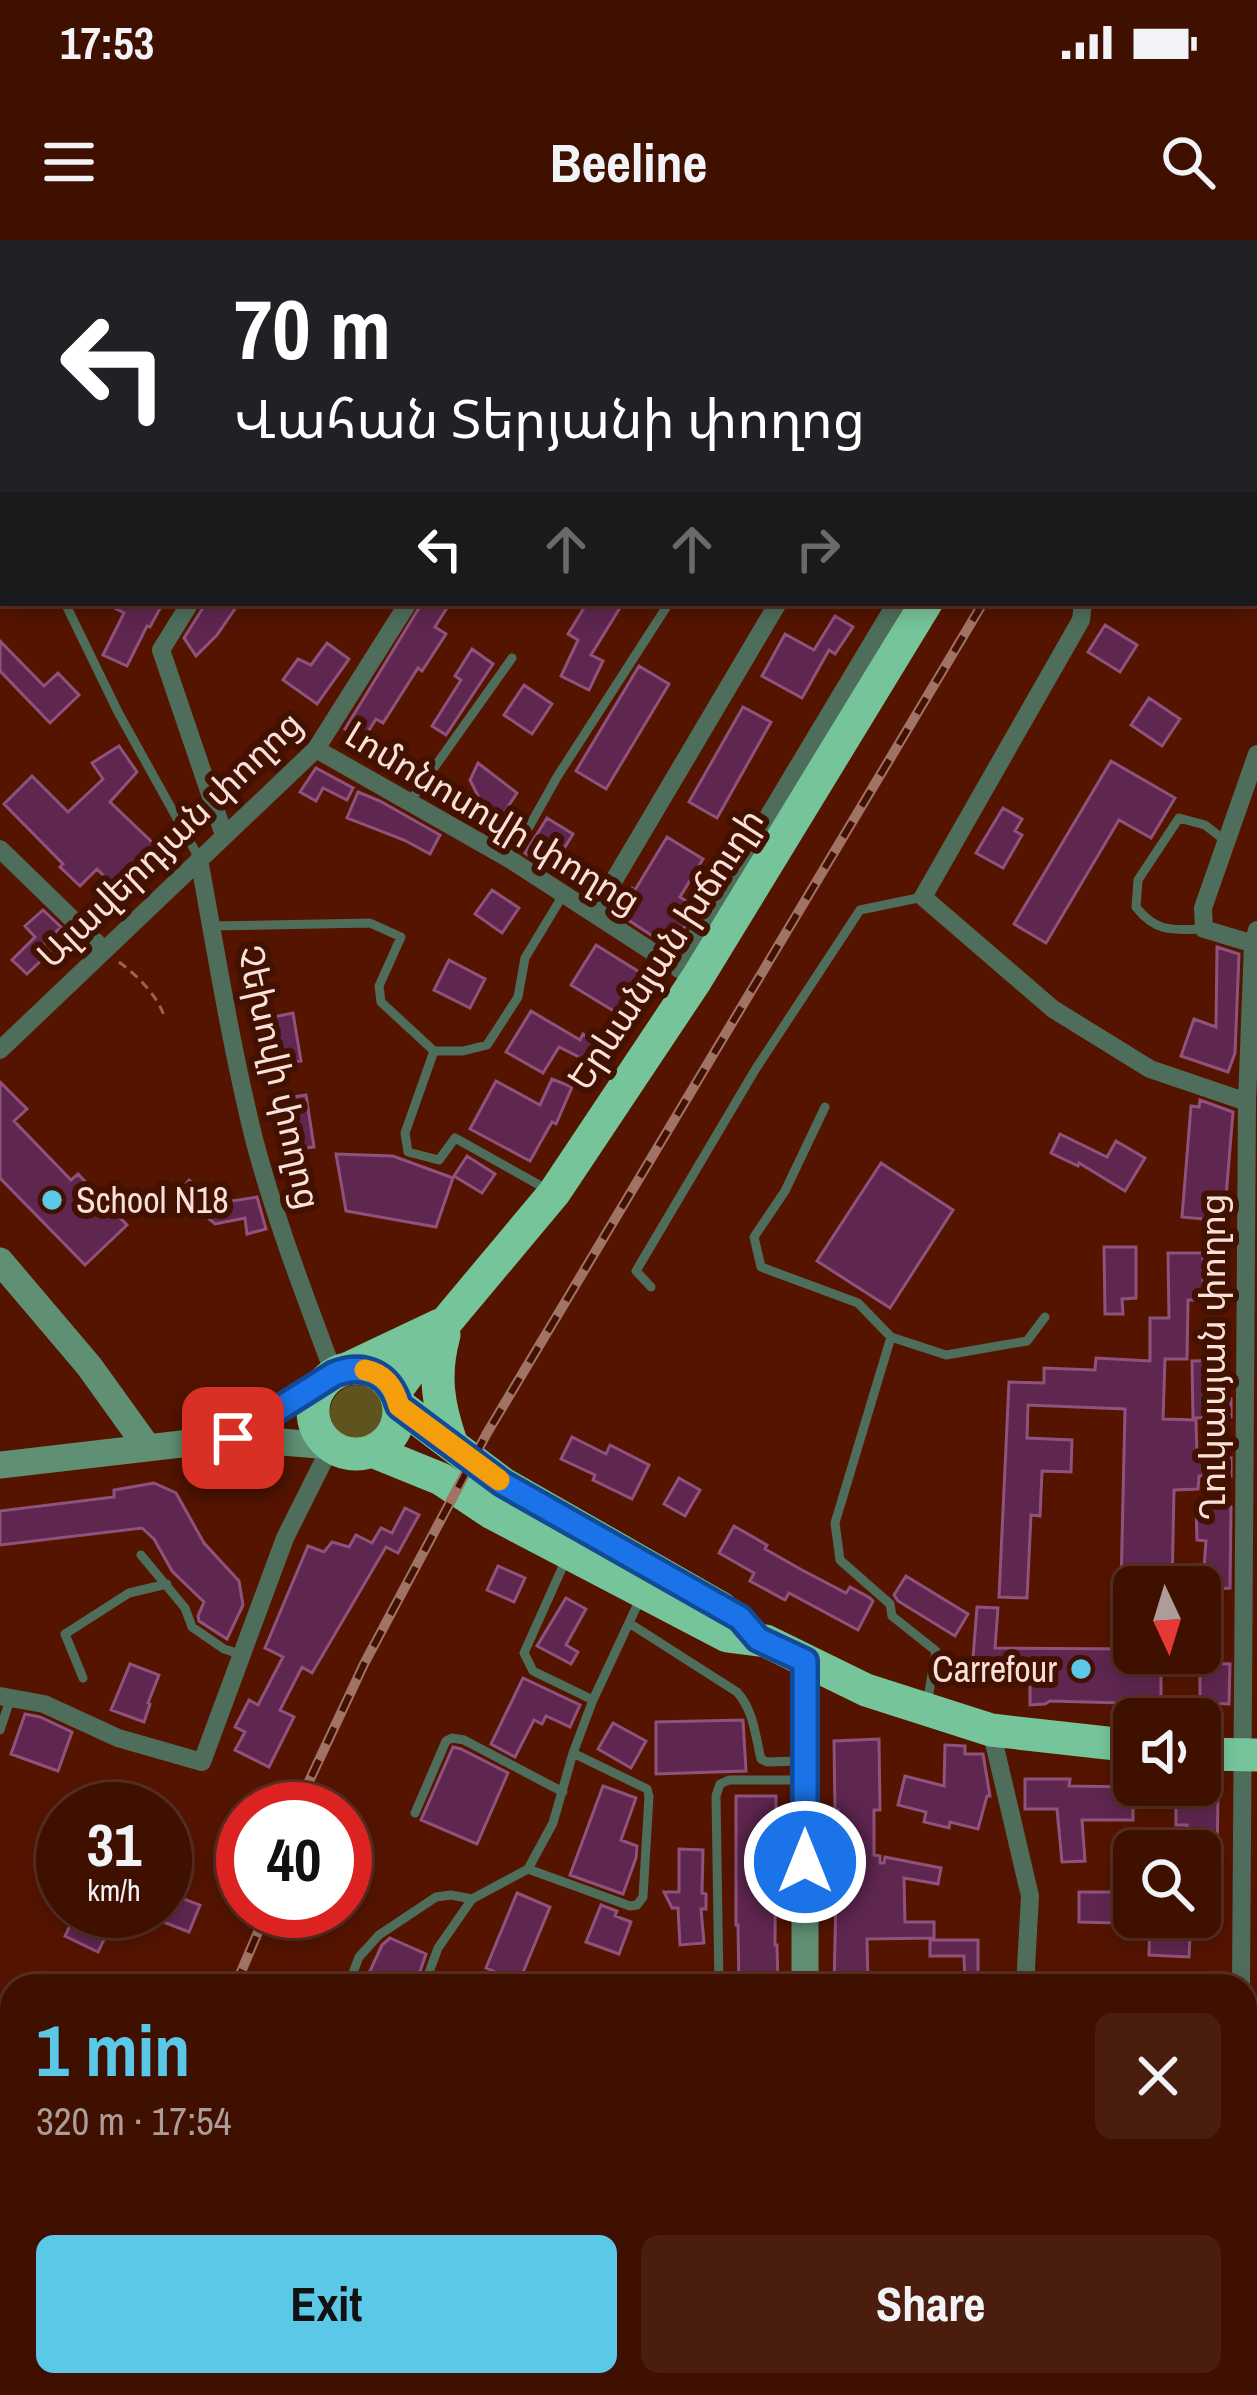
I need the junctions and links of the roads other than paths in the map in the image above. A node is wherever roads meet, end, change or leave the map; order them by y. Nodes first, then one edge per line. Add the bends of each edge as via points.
1 (66, 606) edge
2 (188, 606) edge
3 (406, 606) edge
4 (667, 606) edge
5 (776, 606) edge
6 (894, 606) edge
7 (924, 606) edge
8 (1083, 606) edge
9 (512, 658) dead end
10 (316, 749) junction
11 (1257, 754) edge
12 (410, 803) junction
13 (224, 835) junction
14 (1227, 842) junction
15 (0, 849) edge
16 (200, 859) junction
17 (511, 860) junction
18 (563, 895) junction
19 (923, 897) junction
20 (594, 914) junction
21 (212, 926) junction
22 (1204, 929) junction
23 (1256, 940) edge
24 (104, 950) junction
25 (687, 974) junction
26 (1, 1047) edge
27 (434, 1051) junction
28 (1246, 1102) junction
29 (825, 1107) dead end
30 (554, 1193) junction
31 (0, 1262) edge
32 (651, 1287) dead end
33 (1045, 1317) dead end
34 (447, 1321) junction
35 (891, 1337) junction
36 (1252, 1363) edge
37 (335, 1375) junction
38 (397, 1399) junction
39 (233, 1438) junction
40 (452, 1445) junction
41 (331, 1446) junction
42 (148, 1448) junction
43 (372, 1451) junction
44 (0, 1466) edge
45 (569, 1552) junction
46 (141, 1556) dead end
47 (167, 1584) junction
48 (636, 1607) junction
49 (758, 1639) junction
50 (244, 1655) junction
51 (805, 1661) junction
52 (83, 1678) dead end
53 (6, 1696) edge
54 (593, 1700) junction
55 (926, 1709) junction
56 (0, 1730) edge
57 (991, 1730) junction
58 (1113, 1744) edge
59 (574, 1753) junction
60 (1249, 1755) edge
61 (805, 1770) junction
62 (563, 1792) junction
63 (415, 1814) dead end
64 (528, 1869) junction
65 (472, 1899) junction
66 (353, 1974) edge
67 (428, 1974) edge
68 (719, 1974) edge
69 (805, 1974) edge
70 (1025, 1974) edge
71 (1241, 1974) edge

1 - 16 lane
2 - 13 street via 161,650
3 - 10 street, Ալավերդյան փողոց
4 - 17 lane
5 - 20 street
6 - 25 street
7 - 25 highway, Երևանյան խճուղի
8 - 19 street
9 - 12 lane
10 - 12 street, Լոմոնոսովի փողոց
10 - 13 street, Ալավերդյան փողոց
11 - 14 street
12 - 17 street, Լոմոնոսովի փողոց
13 - 16 street, Ալավերդյան փողոց
14 - 22 street via 1203,908
14 - 22 lane via 1179,818 1138,880 1136,907 1147,922 1171,931
15 - 24 street
16 - 21 street, Չեխովի փողոց
16 - 24 street, Ալավերդյան փողոց
17 - 18 street, Լոմոնոսովի փողոց
18 - 20 street, Լոմոնոսովի փողոց
18 - 27 lane via 488,1045
19 - 28 street via 1072,1022 1150,1070
19 - 32 lane via 860,910 754,1070 637,1271
20 - 25 street, Լոմոնոսովի փողոց
21 - 27 lane via 370,922 400,937 381,1002
21 - 37 street, Չեխովի փողոց via 255,1139
22 - 23 street, Ղուկասյան փողոց
23 - 28 street, Ղուկասյան փողոց
24 - 26 street, Ալավերդյան փողոց
25 - 30 highway, Երևանյան խճուղի
27 - 30 lane via 405,1133 408,1152 439,1160 455,1138
28 - 36 street, Ղուկասյան փողոց
29 - 35 lane via 754,1237 761,1267 858,1303
30 - 34 highway, Երևանյան խճուղի
31 - 42 street
33 - 35 lane via 1027,1341 946,1355
34 - 37 highway, Երևանյան խճուղի
34 - 38 highway, Երևանյան խճուղի
34 - 40 highway via 437,1393
35 - 55 lane via 835,1523 840,1560 936,1651
36 - 60 street, Ղուկասյան փողոց
37 - 38 highway via 375,1372
37 - 39 street
37 - 41 highway via 313,1409
38 - 40 highway
38 - 43 highway via 393,1433
39 - 41 street
39 - 42 street
40 - 49 highway via 502,1483 740,1618
41 - 43 highway
41 - 50 street via 285,1538
42 - 44 street
43 - 45 highway via 441,1479
45 - 48 highway
45 - 54 lane via 524,1653 533,1671
46 - 47 lane
47 - 50 lane via 193,1627
47 - 52 lane via 129,1593 65,1634
48 - 49 highway
48 - 54 lane
48 - 61 lane via 746,1703 760,1759
49 - 51 highway
50 - 53 street via 202,1762
51 - 55 highway
51 - 61 street
53 - 56 lane
54 - 59 lane
55 - 57 highway
57 - 58 highway
57 - 70 street via 1030,1896
59 - 62 lane
59 - 64 lane via 647,1789 644,1897 630,1906
60 - 71 street, Ղուկասյան փողոց
61 - 68 lane via 720,1784
61 - 69 street
62 - 63 lane via 452,1738
62 - 64 lane
64 - 65 lane
65 - 66 lane via 436,1897 380,1935
65 - 67 lane

